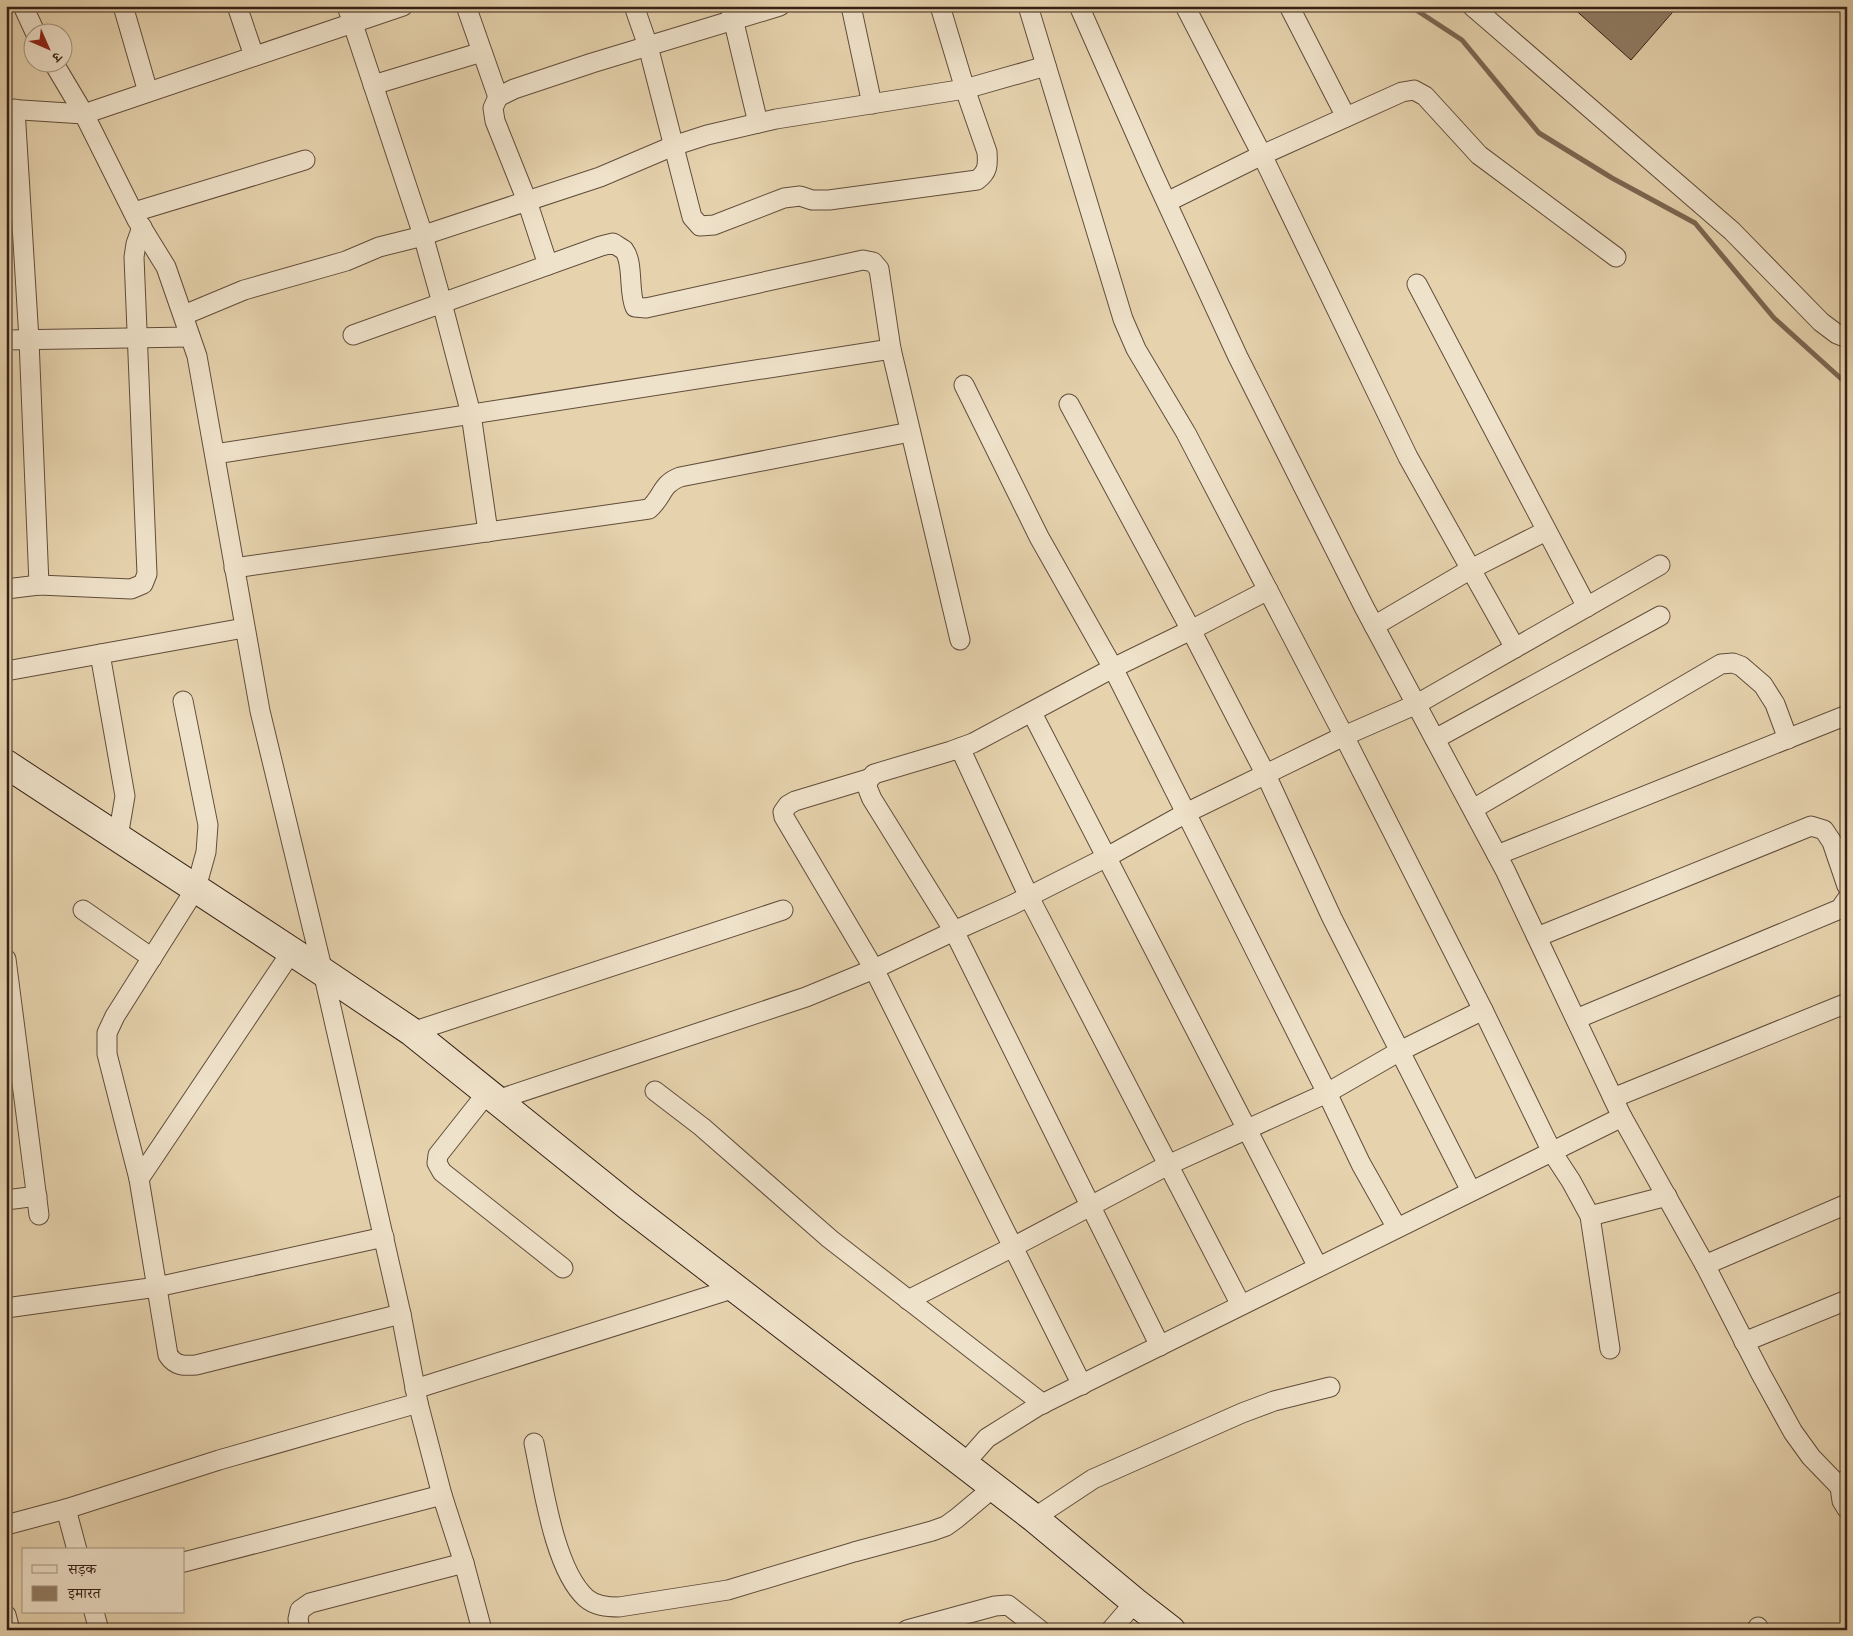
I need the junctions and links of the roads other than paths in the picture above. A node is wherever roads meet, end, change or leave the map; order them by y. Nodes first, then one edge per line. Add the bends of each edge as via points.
1 (23, 6) edge
2 (123, 6) edge
3 (237, 6) edge
4 (403, 6) edge
5 (466, 6) edge
6 (634, 6) edge
7 (780, 6) edge
8 (851, 6) edge
9 (940, 6) edge
10 (1028, 6) edge
11 (1080, 6) edge
12 (1185, 6) edge
13 (1289, 6) edge
14 (1472, 6) edge
15 (732, 13) edge
16 (350, 15) edge
17 (30, 22) edge
18 (648, 46) junction
19 (482, 52) junction
20 (254, 56) junction
21 (1046, 66) junction
22 (59, 72) edge
23 (373, 85) junction
24 (966, 89) junction
25 (148, 92) junction
26 (498, 97) junction
27 (872, 104) junction
28 (10, 109) edge
29 (84, 114) junction
30 (1346, 117) junction
31 (758, 123) junction
32 (673, 146) junction
33 (1262, 155) junction
34 (305, 160) dead end
35 (527, 201) junction
36 (1167, 202) junction
37 (138, 220) junction
38 (423, 235) junction
39 (1616, 258) dead end
40 (548, 265) junction
41 (1417, 284) dead end
42 (442, 303) junction
43 (184, 315) junction
44 (353, 335) dead end
45 (190, 337) junction
46 (138, 338) junction
47 (1847, 338) edge
48 (6, 340) edge
49 (29, 340) junction
50 (891, 349) junction
51 (964, 385) dead end
52 (1070, 404) dead end
53 (471, 414) junction
54 (910, 432) junction
55 (215, 454) junction
56 (1546, 531) junction
57 (488, 532) junction
58 (1660, 565) dead end
59 (234, 568) junction
60 (1471, 569) junction
61 (39, 585) junction
62 (6, 589) edge
63 (1268, 590) junction
64 (1587, 607) junction
65 (1660, 616) dead end
66 (1374, 626) junction
67 (244, 628) junction
68 (1191, 630) junction
69 (960, 640) dead end
70 (1515, 648) junction
71 (100, 654) junction
72 (1113, 668) junction
73 (6, 671) edge
74 (183, 701) dead end
75 (1417, 704) junction
76 (1032, 713) junction
77 (1847, 715) edge
78 (1344, 736) junction
79 (1435, 739) junction
80 (1788, 739) junction
81 (960, 748) junction
82 (6, 764) edge
83 (1266, 775) junction
84 (868, 780) junction
85 (1473, 809) junction
86 (1186, 813) junction
87 (118, 838) junction
88 (1497, 855) junction
89 (1107, 857) junction
90 (1847, 886) edge
91 (196, 888) junction
92 (1029, 897) junction
93 (1847, 900) edge
94 (83, 910) dead end
95 (783, 910) dead end
96 (954, 931) junction
97 (1537, 937) junction
98 (292, 951) junction
99 (152, 958) junction
100 (6, 959) edge
101 (874, 969) junction
102 (323, 972) junction
103 (1847, 1003) edge
104 (1483, 1010) junction
105 (1576, 1019) junction
106 (412, 1032) junction
107 (1400, 1052) junction
108 (656, 1091) dead end
109 (1327, 1093) junction
110 (492, 1097) junction
111 (1613, 1098) junction
112 (1622, 1117) junction
113 (1247, 1129) junction
114 (1552, 1152) junction
115 (1168, 1165) junction
116 (139, 1179) junction
117 (1471, 1191) junction
118 (37, 1196) junction
119 (1667, 1196) junction
120 (6, 1200) edge
121 (1847, 1204) edge
122 (1089, 1207) junction
123 (39, 1215) dead end
124 (1590, 1216) junction
125 (1397, 1228) junction
126 (384, 1238) junction
127 (1013, 1247) junction
128 (1705, 1265) junction
129 (1318, 1267) junction
130 (563, 1268) dead end
131 (157, 1287) junction
132 (735, 1288) junction
133 (908, 1300) junction
134 (1847, 1300) edge
135 (1241, 1305) junction
136 (6, 1308) edge
137 (401, 1314) junction
138 (1744, 1342) junction
139 (1160, 1346) junction
140 (1610, 1349) dead end
141 (1082, 1385) junction
142 (1330, 1387) dead end
143 (417, 1396) junction
144 (1043, 1404) junction
145 (534, 1443) dead end
146 (964, 1464) junction
147 (1843, 1483) edge
148 (994, 1487) junction
149 (442, 1495) junction
150 (66, 1509) junction
151 (1847, 1509) edge
152 (1034, 1518) junction
153 (6, 1525) edge
154 (76, 1548) edge
155 (185, 1562) edge
156 (464, 1562) junction
157 (1135, 1602) junction
158 (95, 1614) edge
159 (6, 1615) edge
160 (10, 1630) edge
161 (99, 1630) edge
162 (300, 1630) edge
163 (482, 1630) edge
164 (908, 1630) edge
165 (1040, 1630) edge
166 (1111, 1630) edge
167 (1172, 1630) edge

1 - 17 street
2 - 25 street
3 - 20 street
4 - 16 street
5 - 19 street
6 - 18 street
7 - 15 street
8 - 27 street
9 - 24 street
10 - 21 street
11 - 36 street
12 - 33 street
13 - 30 street
14 - 47 street via 1732,231 1821,322
15 - 18 street
15 - 31 street
16 - 20 street
16 - 23 street
18 - 26 street
18 - 32 street
19 - 23 street
19 - 26 street
20 - 25 street
21 - 24 street
21 - 63 street via 1123,319 1136,349 1186,433
22 - 29 street
23 - 38 street
24 - 27 street
24 - 32 street via 987,152 988,163 984,174 977,180 830,200 800,196 784,198 714,225 700,226 692,217
25 - 29 street
26 - 35 street via 493,108 495,121
27 - 31 street
28 - 29 street
28 - 49 street
29 - 37 street
30 - 33 street
30 - 39 street via 1402,92 1414,90 1425,96 1479,155
31 - 32 street
32 - 35 street via 600,177
33 - 36 street
33 - 60 street via 1408,457
34 - 37 street
35 - 38 street
35 - 40 street
36 - 66 street via 1238,357
37 - 43 street via 166,267
37 - 46 street via 134,257
38 - 42 street
38 - 43 street via 244,290
40 - 42 street
40 - 50 street via 613,243 624,250 635,307 646,308 863,260 873,262 879,269
41 - 56 street
42 - 44 street
42 - 53 street
43 - 45 street
45 - 46 street
45 - 55 street via 198,356
46 - 49 street
46 - 61 street via 147,574 143,584 131,589
48 - 49 street
49 - 61 street
50 - 53 street
50 - 54 street
51 - 72 street via 1039,537
52 - 68 street
53 - 55 street
53 - 57 street
54 - 57 street via 680,477 664,487 658,502 649,509
54 - 69 street
55 - 59 street
56 - 60 street
56 - 64 street
57 - 59 street
58 - 64 street
59 - 67 street
60 - 66 street
60 - 70 street
61 - 62 street
63 - 68 street
63 - 78 street
64 - 70 street
65 - 79 street
66 - 75 street
67 - 71 street
67 - 102 street via 260,711
68 - 72 street
68 - 83 street
70 - 75 street
71 - 73 street
71 - 87 street via 125,796
72 - 76 street
72 - 86 street
74 - 91 street via 208,825 206,852
75 - 78 street
75 - 79 street
76 - 81 street
76 - 89 street
77 - 80 street
78 - 83 street
78 - 104 street
79 - 85 street
80 - 85 street via 1775,704 1763,685 1741,666 1721,664
80 - 88 street
81 - 84 street via 874,774
81 - 92 street
82 - 87 street
83 - 86 street
83 - 107 street via 1332,918
84 - 96 street via 872,799
84 - 101 street via 795,801 783,812
85 - 88 street
86 - 89 street
86 - 109 street
87 - 91 street
88 - 97 street
89 - 92 street
89 - 113 street
90 - 97 street via 1832,842 1824,830 1811,826
91 - 98 street
91 - 99 street
92 - 96 street
92 - 115 street
93 - 105 street via 1840,909
94 - 99 street
95 - 106 street
96 - 101 street
96 - 122 street
97 - 105 street
98 - 102 street
98 - 116 street
99 - 116 street via 107,1033 107,1054
100 - 118 street
101 - 110 street via 806,997
101 - 127 street
102 - 106 street
102 - 126 street
103 - 111 street
104 - 107 street
104 - 114 street
105 - 111 street
106 - 110 street
107 - 109 street
107 - 117 street
108 - 133 street via 830,1239
109 - 113 street
109 - 125 street
110 - 130 street via 438,1155 437,1162 442,1172
110 - 132 street
111 - 112 street
112 - 114 street
112 - 119 street
113 - 115 street
113 - 129 street
114 - 117 street
114 - 124 street
115 - 122 street
115 - 135 street
116 - 131 street
117 - 125 street
118 - 120 street
118 - 123 street
119 - 124 street
119 - 128 street
121 - 128 street
122 - 127 street
122 - 139 street
124 - 140 street
125 - 129 street
126 - 131 street
126 - 137 street
127 - 133 street
127 - 141 street
128 - 138 street
129 - 135 street
131 - 136 street
131 - 137 street via 168,1355 172,1362 184,1366
132 - 143 street
132 - 146 street
133 - 144 street
134 - 138 street
135 - 139 street
137 - 143 street
138 - 147 street via 1792,1432 1811,1457
139 - 141 street
141 - 144 street
142 - 152 street via 1274,1400 1242,1413 1093,1479
143 - 149 street
143 - 150 street
144 - 146 street via 987,1438
145 - 148 street via 564,1565 586,1598 602,1606 619,1607 728,1590 932,1531 946,1526
146 - 148 street
147 - 151 street via 1842,1501
148 - 152 street
149 - 155 street
149 - 156 street
150 - 153 street
150 - 154 street
152 - 157 street
156 - 162 street via 310,1603 300,1610
156 - 163 street
157 - 166 street
157 - 167 street
158 - 161 street
159 - 160 street
164 - 165 street via 1008,1605

